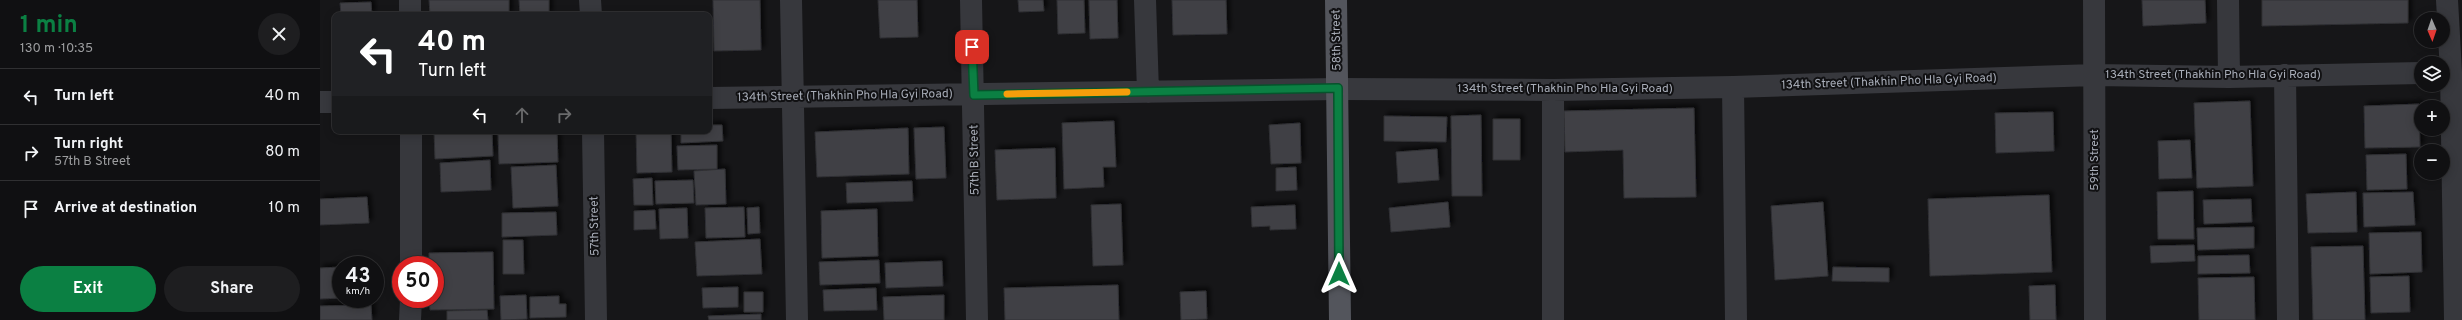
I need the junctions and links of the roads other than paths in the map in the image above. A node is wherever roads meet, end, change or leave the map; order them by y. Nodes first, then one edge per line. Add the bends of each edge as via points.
1 (410, 0) edge
2 (590, 0) edge
3 (791, 0) edge
4 (971, 0) edge
5 (1146, 0) edge
6 (1336, 0) edge
7 (2094, 0) edge
8 (2228, 0) edge
9 (2447, 0) edge
10 (410, 12) edge
11 (591, 12) edge
12 (2452, 72) edge
13 (2414, 73) edge
14 (2095, 75) junction
15 (2285, 75) junction
16 (2229, 77) junction
17 (1338, 88) junction
18 (1733, 88) junction
19 (1552, 90) junction
20 (1148, 92) junction
21 (974, 95) junction
22 (794, 97) junction
23 (712, 98) edge
24 (320, 102) edge
25 (332, 102) edge
26 (411, 134) edge
27 (594, 134) edge
28 (411, 256) edge
29 (411, 308) edge
30 (410, 320) edge
31 (596, 320) edge
32 (797, 320) edge
33 (977, 320) edge
34 (1340, 320) edge
35 (1553, 320) edge
36 (1736, 320) edge
37 (2095, 320) edge
38 (2288, 320) edge
39 (2455, 320) edge

1 - 10 street
2 - 11 street
3 - 22 street
4 - 21 street, 57th B Street
5 - 20 street
6 - 17 main road, 58th Street
7 - 14 street, 59th Street
8 - 16 street
9 - 12 street
12 - 39 street
13 - 15 street, 134th Street (Thakhin Pho Hla Gyi Road)
14 - 16 street, 134th Street (Thakhin Pho Hla Gyi Road)
14 - 18 street, 134th Street (Thakhin Pho Hla Gyi Road)
14 - 37 street, 59th Street
15 - 16 street, 134th Street (Thakhin Pho Hla Gyi Road)
15 - 38 street
17 - 19 street, 134th Street (Thakhin Pho Hla Gyi Road)
17 - 20 street, 134th Street (Thakhin Pho Hla Gyi Road)
17 - 34 main road, 58th Street
18 - 19 street, 134th Street (Thakhin Pho Hla Gyi Road)
18 - 36 street
19 - 35 street
20 - 21 street, 134th Street (Thakhin Pho Hla Gyi Road)
21 - 22 street, 134th Street (Thakhin Pho Hla Gyi Road)
21 - 33 street, 57th B Street
22 - 23 street, 134th Street (Thakhin Pho Hla Gyi Road)
22 - 32 street
24 - 25 street
26 - 28 street
27 - 31 street, 57th Street
29 - 30 street

